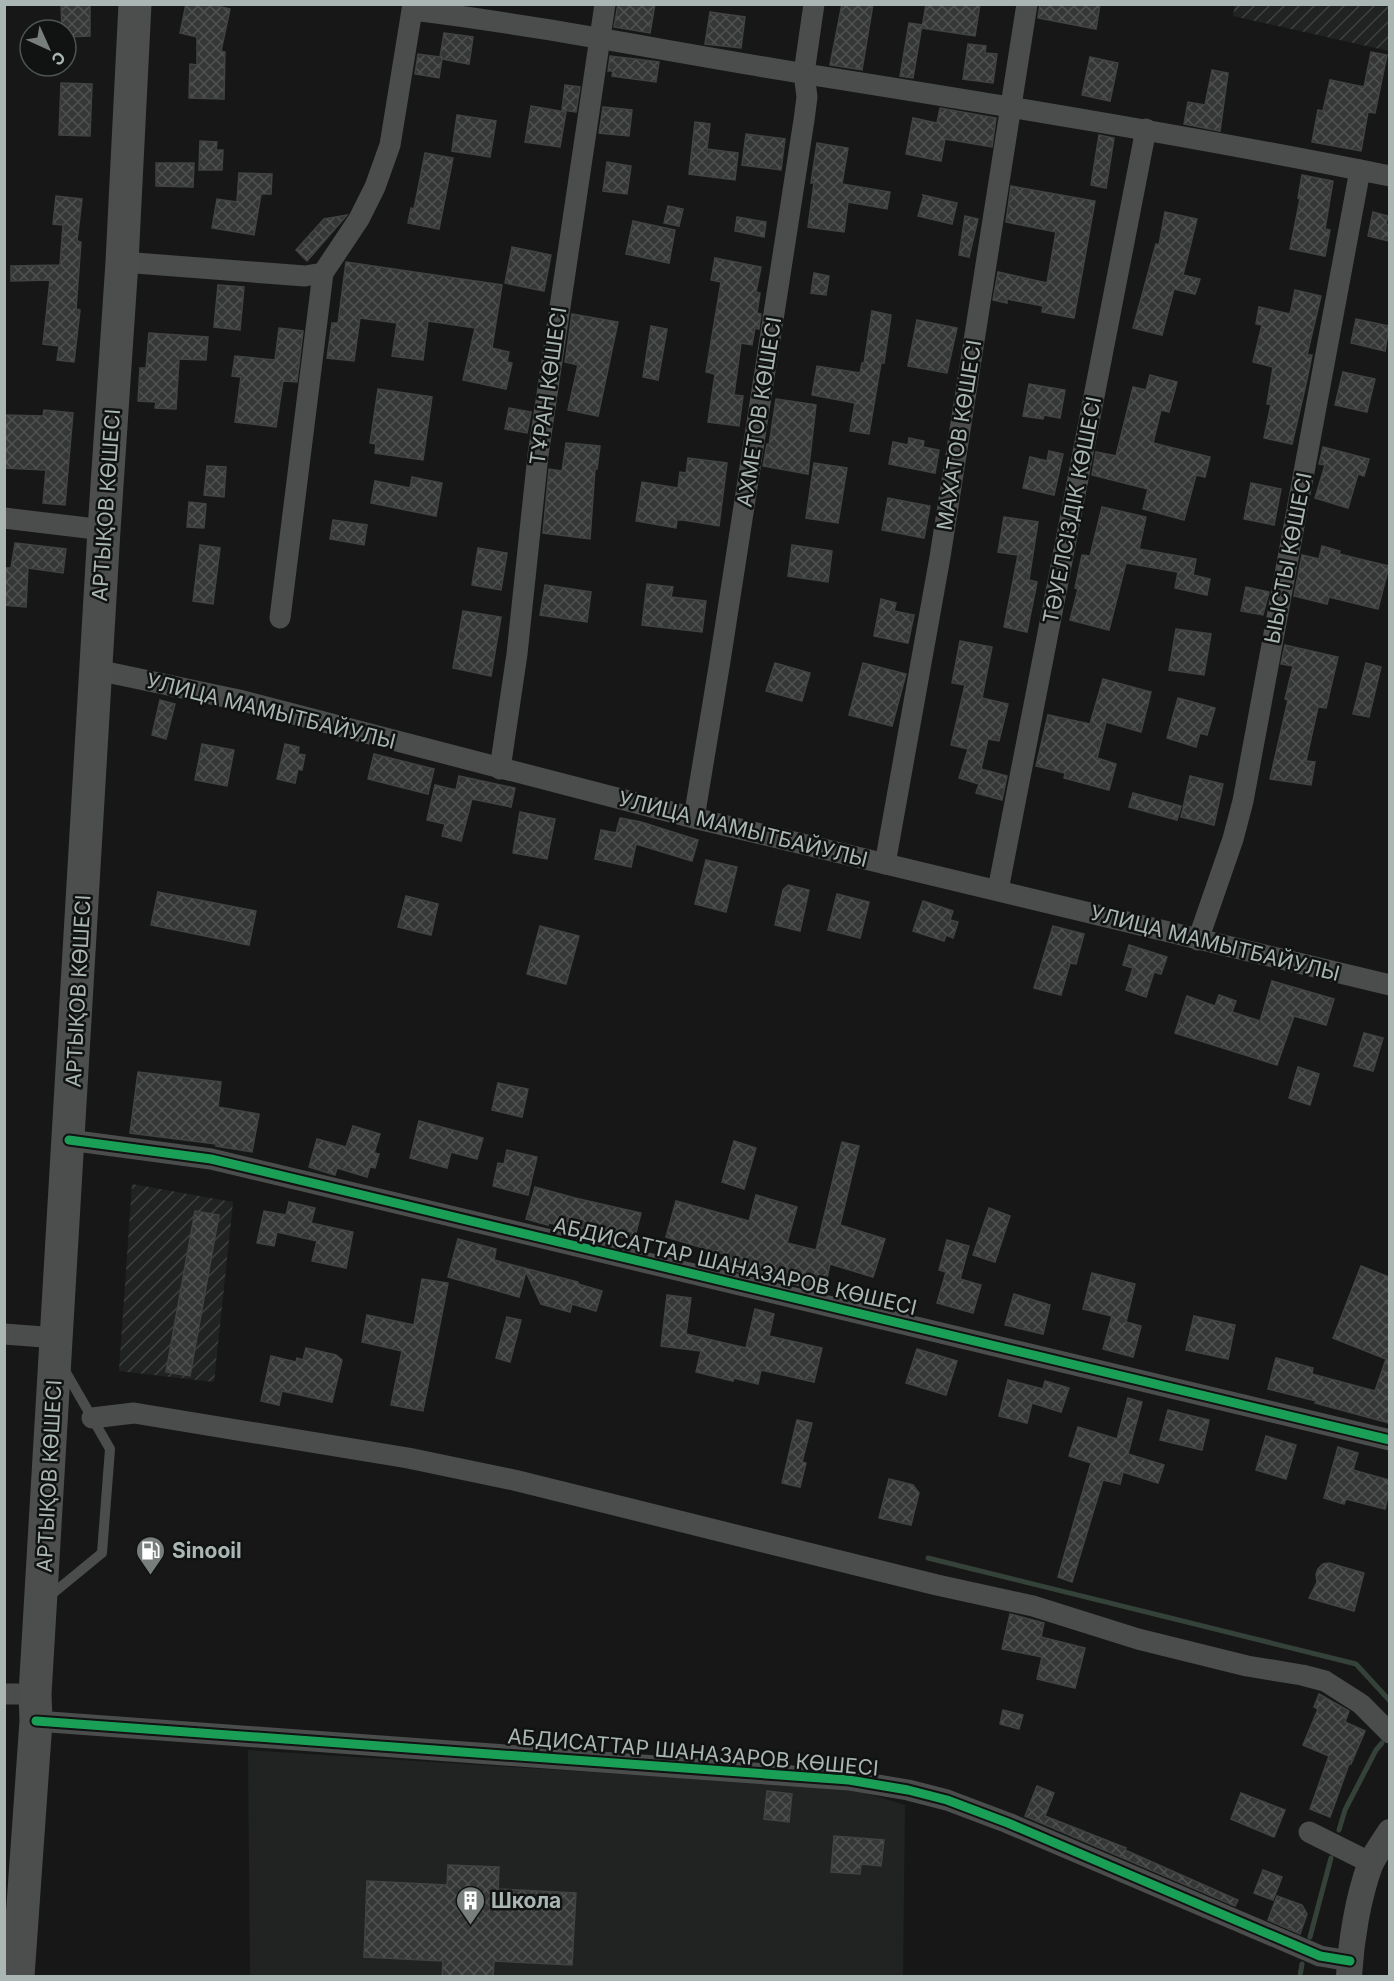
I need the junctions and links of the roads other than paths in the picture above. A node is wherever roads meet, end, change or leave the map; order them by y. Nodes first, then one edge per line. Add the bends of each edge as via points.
1 (135, 4) edge
2 (604, 4) edge
3 (814, 4) edge
4 (1027, 4) edge
5 (413, 7) edge
6 (600, 38) junction
7 (804, 74) junction
8 (1010, 106) junction
9 (1146, 129) junction
10 (1360, 170) junction
11 (1389, 176) edge
12 (122, 262) junction
13 (323, 273) junction
14 (4, 518) edge
15 (104, 530) junction
16 (280, 618) dead end
17 (97, 670) junction
18 (500, 769) junction
19 (694, 818) junction
20 (885, 864) junction
21 (998, 890) junction
22 (1198, 940) junction
23 (1389, 985) edge
24 (69, 1140) junction
25 (4, 1334) edge
26 (56, 1347) junction
27 (92, 1418) junction
28 (1389, 1440) edge
29 (41, 1604) junction
30 (25, 1703) edge
31 (1389, 1733) edge
32 (1309, 1832) dead end
33 (1389, 1832) edge
34 (1371, 1863) junction
35 (1350, 1969) edge
36 (18, 1977) edge

1 - 12 highway, АРТЫҚОВ КӨШЕСІ
2 - 6 street, ТҰРАН КӨШЕСІ
3 - 7 street, АХМЕТОВ КӨШЕСІ
4 - 8 street, МАХАТОВ КӨШЕСІ
5 - 6 street
5 - 13 street via 390,145 363,211
6 - 7 street
6 - 18 street, ТҰРАН КӨШЕСІ via 538,455 517,654
7 - 8 street
7 - 19 street, АХМЕТОВ КӨШЕСІ via 804,120
8 - 9 street
8 - 20 street, МАХАТОВ КӨШЕСІ via 940,557
9 - 10 street
9 - 21 street, ТӘУЕЛСІЗДІК КӨШЕСІ
10 - 11 street
10 - 22 street, ЫЫСТЫ КӨШЕСІ via 1243,801
12 - 13 street via 305,276
12 - 15 highway, АРТЫҚОВ КӨШЕСІ
13 - 16 street
14 - 15 street
15 - 17 highway, АРТЫҚОВ КӨШЕСІ
17 - 18 street, УЛИЦА МАМЫТБАЙУЛЫ via 239,700
17 - 24 highway, АРТЫҚОВ КӨШЕСІ
18 - 19 street, УЛИЦА МАМЫТБАЙУЛЫ
19 - 20 street, УЛИЦА МАМЫТБАЙУЛЫ
20 - 21 street, УЛИЦА МАМЫТБАЙУЛЫ
21 - 22 street, УЛИЦА МАМЫТБАЙУЛЫ
22 - 23 street, УЛИЦА МАМЫТБАЙУЛЫ
24 - 26 highway, АРТЫҚОВ КӨШЕСІ
24 - 28 street, АБДИСАТТАР ШАНАЗАРОВ КӨШЕСІ via 211,1159
25 - 26 street
26 - 27 lane
26 - 29 highway, АРТЫҚОВ КӨШЕСІ
27 - 29 lane via 110,1449 102,1553
27 - 31 street via 134,1413 408,1458 514,1480 1033,1606 1138,1639 1325,1681 1361,1704
29 - 30 highway, АРТЫҚОВ КӨШЕСІ
30 - 35 street, АБДИСАТТАР ШАНАЗАРОВ КӨШЕСІ via 849,1780 908,1790 947,1800 1008,1824
30 - 36 highway, АРТЫҚОВ КӨШЕСІ
32 - 34 street
33 - 34 street
34 - 35 street

